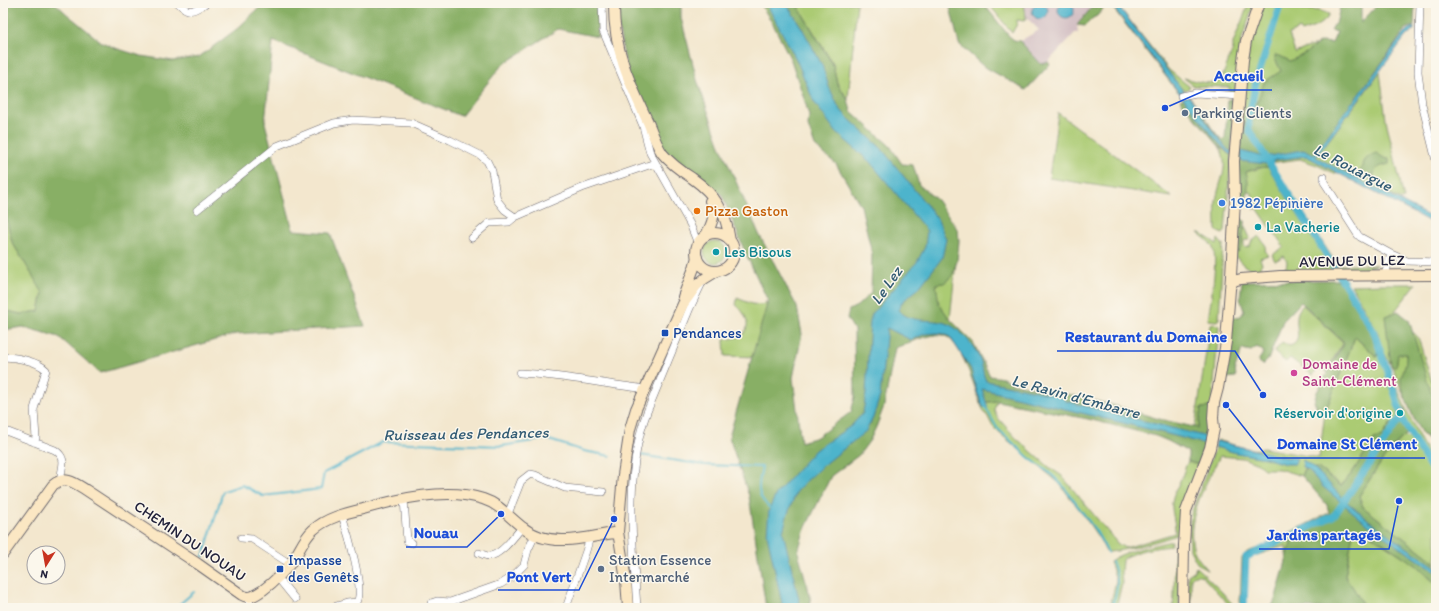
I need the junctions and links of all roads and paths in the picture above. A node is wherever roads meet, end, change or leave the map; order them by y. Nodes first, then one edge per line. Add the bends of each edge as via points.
1 (178, 3) edge
2 (206, 3) edge
3 (602, 3) edge
4 (614, 3) edge
5 (1259, 3) edge
6 (1420, 3) edge
7 (1184, 95) dead end
8 (1240, 96) junction
9 (1436, 161) edge
10 (655, 163) junction
11 (1324, 177) dead end
12 (701, 185) junction
13 (197, 210) dead end
14 (515, 217) junction
15 (706, 235) junction
16 (472, 238) dead end
17 (730, 241) junction
18 (698, 244) junction
19 (1391, 254) junction
20 (1229, 256) junction
21 (697, 258) junction
22 (1436, 262) edge
23 (717, 271) junction
24 (1233, 274) junction
25 (1385, 275) junction
26 (1436, 275) edge
27 (704, 279) junction
28 (674, 323) junction
29 (3, 357) edge
30 (1221, 367) junction
31 (520, 374) dead end
32 (644, 391) junction
33 (3, 430) edge
34 (34, 442) junction
35 (61, 480) junction
36 (603, 492) dead end
37 (404, 499) junction
38 (508, 514) junction
39 (342, 515) junction
40 (522, 527) junction
41 (618, 532) junction
42 (535, 535) junction
43 (590, 537) junction
44 (241, 538) dead end
45 (412, 544) dead end
46 (480, 553) dead end
47 (3, 554) edge
48 (290, 564) junction
49 (278, 578) junction
50 (295, 599) dead end
51 (249, 603) edge
52 (360, 605) edge
53 (448, 605) edge
54 (328, 608) edge
55 (431, 608) edge
56 (566, 608) edge
57 (628, 608) edge
58 (638, 608) edge
59 (1183, 608) edge

1 - 2 street via 188,11
3 - 10 street via 603,31 643,126
4 - 12 street via 614,30 620,54 661,152 673,165
5 - 8 street via 1246,41
6 - 9 street via 1418,72 1422,104
7 - 8 street via 1196,93
8 - 20 street
10 - 14 street via 582,188
10 - 18 street via 690,224
11 - 19 street via 1328,188 1358,235
12 - 15 street via 713,205 713,222
12 - 17 street via 716,201 729,230
13 - 14 street via 277,146 334,123 353,120 411,123 480,155 492,171 497,200
14 - 16 street via 509,222 489,223
15 - 17 street via 717,233
15 - 18 street
17 - 23 street via 734,251 731,262
18 - 21 street
19 - 22 street via 1407,261
19 - 25 street
20 - 24 street
20 - 24 street via 1235,266
21 - 23 street via 702,266
21 - 28 street
23 - 27 street
24 - 25 street, AVENUE DU LEZ via 1269,277
24 - 30 street
24 - 30 street
25 - 26 street, AVENUE DU LEZ
27 - 28 street via 687,297
27 - 58 street via 647,412 637,447 632,496
28 - 32 street
29 - 34 street via 18,358 46,370 34,409
30 - 59 street via 1210,448 1186,511
31 - 32 street via 538,374 639,388
32 - 41 street via 630,429 622,475
33 - 34 street
34 - 35 street via 55,450 62,456
35 - 47 street via 53,485
35 - 51 street, CHEMIN DU NOUAU via 71,481 86,490 198,564 242,595
36 - 38 street via 565,488 530,474 521,481
37 - 38 street, CHEMIN DU NOUAU via 432,495 466,495 488,501
37 - 39 street, CHEMIN DU NOUAU
37 - 45 street via 407,541
38 - 40 street, CHEMIN DU NOUAU
39 - 48 street, CHEMIN DU NOUAU via 314,529 305,538
39 - 52 street via 359,582
40 - 42 street, CHEMIN DU NOUAU
40 - 46 street via 511,541 493,554 487,556
41 - 43 street, CHEMIN DU NOUAU
41 - 57 street
42 - 43 street, CHEMIN DU NOUAU via 560,540
42 - 53 street via 524,565 512,577 501,584
43 - 56 street
44 - 48 street via 252,539
48 - 49 street, CHEMIN DU NOUAU
49 - 50 street
49 - 51 street, CHEMIN DU NOUAU via 254,596
52 - 54 street via 347,603
53 - 55 street via 437,601 431,603

